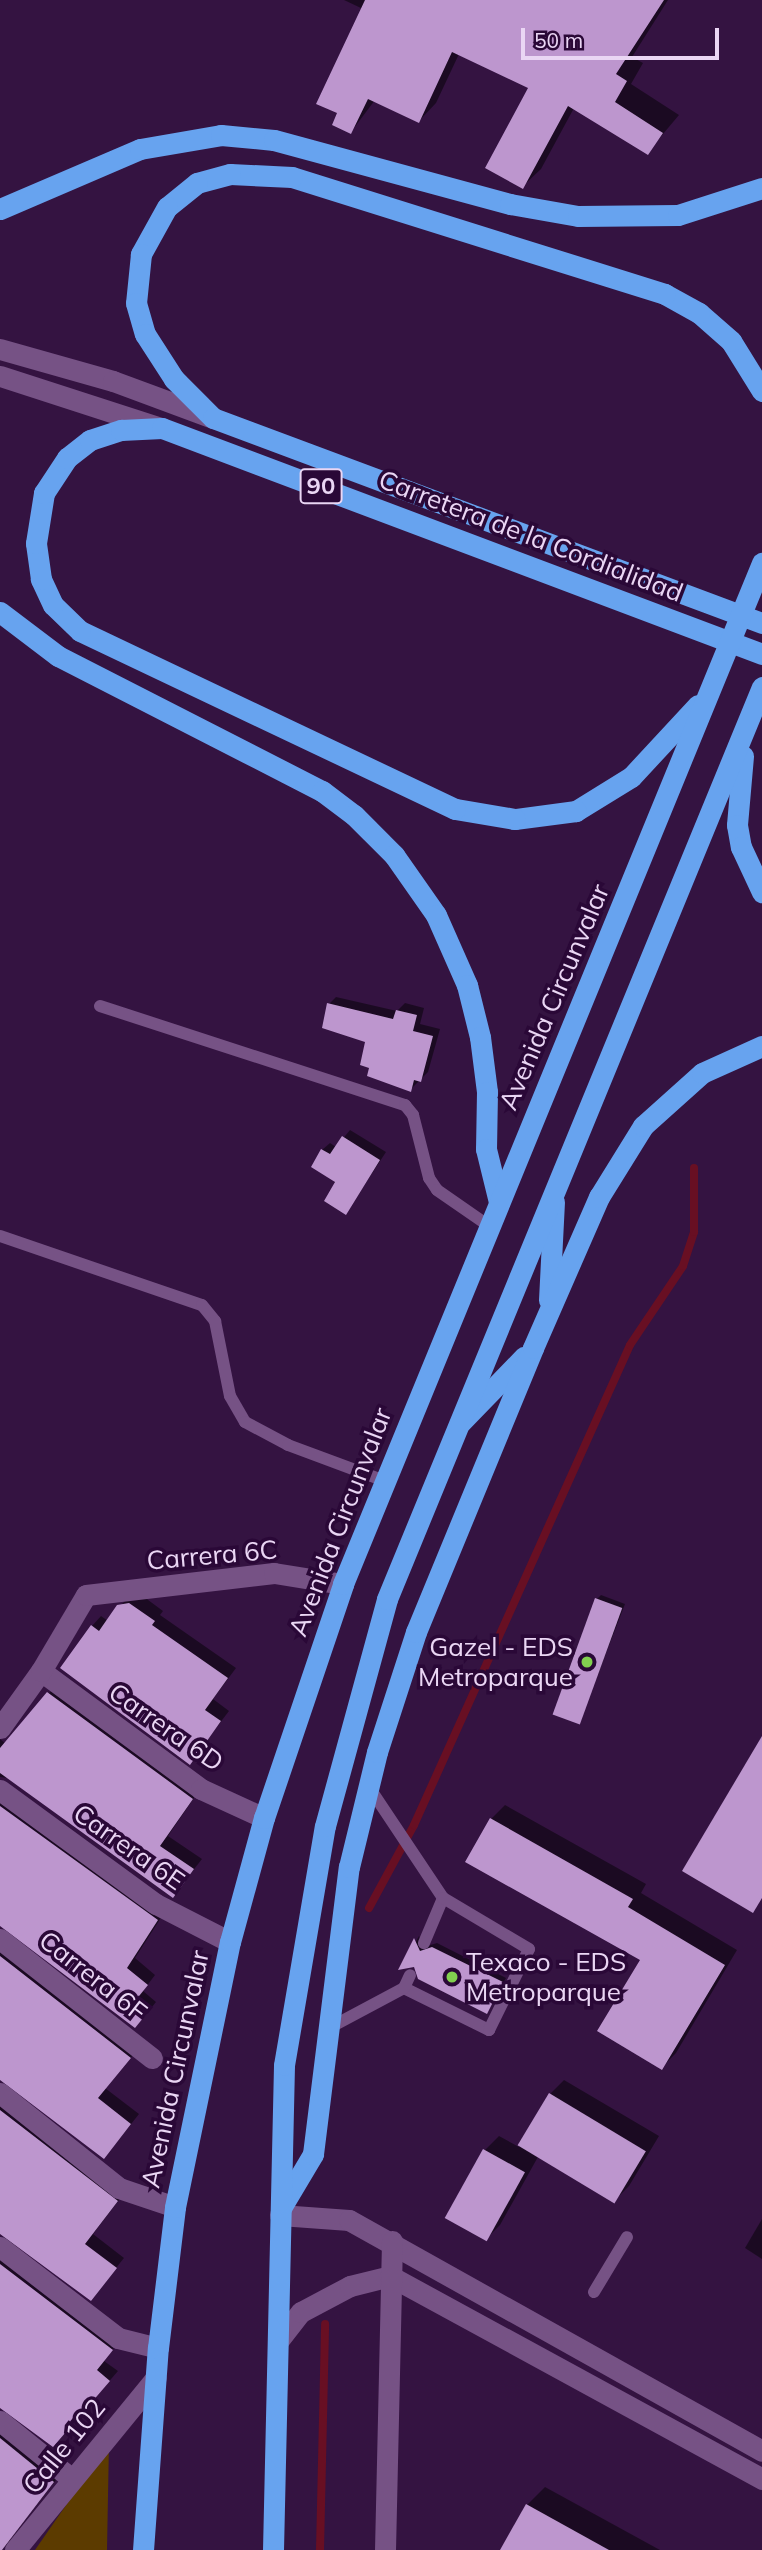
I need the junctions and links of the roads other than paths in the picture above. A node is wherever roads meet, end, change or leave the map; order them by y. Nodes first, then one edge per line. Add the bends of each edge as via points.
1 (762, 188) edge
2 (0, 209) edge
3 (0, 349) edge
4 (0, 376) edge
5 (762, 391) edge
6 (213, 418) junction
7 (162, 428) junction
8 (762, 563) edge
9 (0, 612) edge
10 (762, 623) edge
11 (762, 654) edge
12 (712, 687) junction
13 (762, 687) edge
14 (754, 707) junction
15 (762, 892) edge
16 (100, 1006) dead end
17 (762, 1046) edge
18 (554, 1186) junction
19 (499, 1202) junction
20 (489, 1226) junction
21 (0, 1236) edge
22 (548, 1312) junction
23 (533, 1348) junction
24 (453, 1431) junction
25 (385, 1481) junction
26 (343, 1584) junction
27 (41, 1671) junction
28 (0, 1728) edge
29 (368, 1787) junction
30 (0, 1790) edge
31 (264, 1818) junction
32 (443, 1898) junction
33 (0, 1939) edge
34 (230, 1942) junction
35 (424, 1943) dead end
36 (410, 1975) dead end
37 (404, 1988) junction
38 (329, 2028) junction
39 (152, 2058) dead end
40 (0, 2093) edge
41 (175, 2207) junction
42 (280, 2212) junction
43 (627, 2237) dead end
44 (392, 2241) junction
45 (0, 2247) edge
46 (390, 2276) junction
47 (594, 2292) dead end
48 (278, 2341) junction
49 (158, 2348) junction
50 (156, 2378) junction
51 (0, 2421) edge
52 (762, 2451) edge
53 (72, 2479) junction
54 (762, 2479) edge
55 (15, 2550) edge
56 (143, 2550) edge
57 (273, 2550) edge
58 (385, 2550) edge

1 - 2 highway via 678,215 578,216 510,204 274,140 214,135 140,149
3 - 6 street via 113,381
4 - 7 street
5 - 6 highway via 742,354 711,321 636,281 292,177 230,174 197,183 167,206 141,254 135,287 138,317 150,347
6 - 10 highway, Carretera de la Cordialidad / 90
7 - 11 highway, Carretera de la Cordialidad / 90
7 - 12 highway via 121,430 90,440 67,458 51,479 40,506 36,543 41,579 53,605 99,643 419,795 496,818 535,819 576,811 612,792 652,758
8 - 12 highway, Avenida Circunvalar
9 - 19 highway via 58,656 322,791 394,855 436,915 467,985 480,1037 487,1092 486,1149
12 - 19 highway, Avenida Circunvalar
13 - 14 highway
14 - 15 highway via 738,775 737,825 741,847
14 - 18 highway
16 - 20 lane via 405,1105 413,1115 429,1178 437,1191
17 - 22 highway via 702,1073 643,1126 599,1197
18 - 22 highway
18 - 24 highway
19 - 20 highway, Avenida Circunvalar
20 - 25 highway, Avenida Circunvalar
21 - 25 lane via 202,1305 215,1321 230,1396 246,1422 288,1445
22 - 23 highway
23 - 24 highway
23 - 29 highway via 416,1632
24 - 42 highway via 387,1599 326,1826 284,2065
25 - 26 highway, Avenida Circunvalar
26 - 27 street, Carrera 6C via 274,1573 86,1595
26 - 31 highway, Avenida Circunvalar
27 - 28 street
27 - 31 street, Carrera 6D via 201,1789
29 - 32 lane
29 - 38 highway via 349,1867
30 - 34 street, Carrera 6E via 156,1904
31 - 34 highway, Avenida Circunvalar
32 - 35 lane
32 - 37 lane via 529,1949 489,2030
33 - 39 street, Carrera 6F
34 - 41 highway, Avenida Circunvalar
36 - 37 lane
37 - 38 lane
38 - 42 highway via 313,2154
40 - 41 street via 119,2188
41 - 49 highway, Avenida Circunvalar
42 - 44 street via 349,2220
42 - 48 highway
43 - 47 lane
44 - 46 street
44 - 52 street
45 - 49 street via 118,2337
46 - 48 street via 350,2286 301,2312
46 - 54 street
46 - 58 street
48 - 57 highway
49 - 50 highway, Avenida Circunvalar
50 - 53 street, Calle 102
50 - 56 highway, Avenida Circunvalar
51 - 53 street
53 - 55 street, Calle 102

